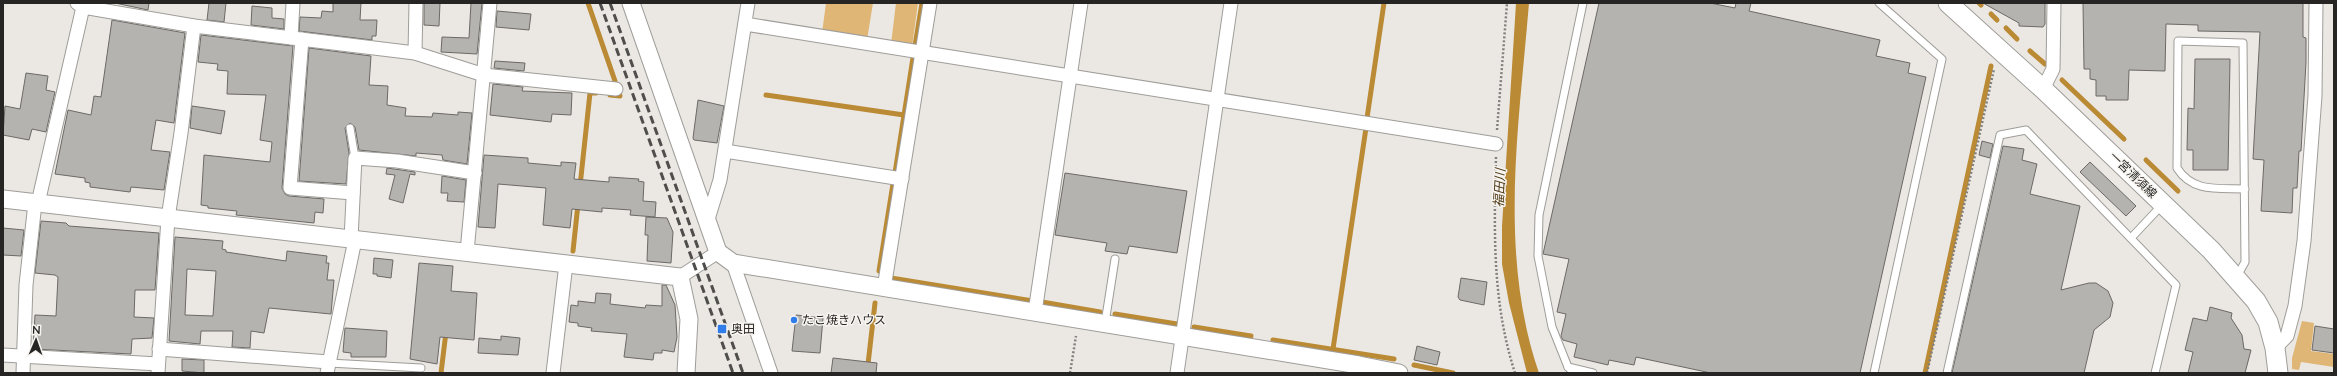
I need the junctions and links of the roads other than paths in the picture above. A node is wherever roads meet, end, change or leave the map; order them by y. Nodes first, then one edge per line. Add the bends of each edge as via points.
1 (293, 3) edge
2 (416, 3) edge
3 (490, 3) edge
4 (631, 3) edge
5 (748, 3) edge
6 (930, 3) edge
7 (1081, 3) edge
8 (1231, 3) edge
9 (1583, 3) edge
10 (1879, 3) edge
11 (1948, 3) edge
12 (2054, 3) edge
13 (2316, 3) edge
14 (80, 5) edge
15 (111, 7) edge
16 (745, 24) junction
17 (194, 26) junction
18 (296, 39) junction
19 (415, 53) junction
20 (922, 54) junction
21 (484, 76) junction
22 (1070, 77) junction
23 (616, 89) dead end
24 (2043, 89) junction
25 (1216, 100) junction
26 (350, 128) dead end
27 (1496, 144) road end
28 (725, 151) junction
29 (355, 158) junction
30 (475, 173) junction
31 (902, 179) junction
32 (2245, 189) junction
33 (353, 193) junction
34 (3, 199) edge
35 (36, 203) junction
36 (2163, 204) junction
37 (168, 218) junction
38 (708, 219) junction
39 (2131, 238) junction
40 (353, 239) junction
41 (468, 252) junction
42 (718, 252) junction
43 (1115, 259) dead end
44 (733, 263) junction
45 (566, 264) junction
46 (680, 277) junction
47 (2236, 278) junction
48 (884, 288) junction
49 (1035, 312) junction
50 (1105, 323) junction
51 (1183, 336) junction
52 (2275, 348) junction
53 (159, 349) junction
54 (3, 355) edge
55 (23, 358) junction
56 (329, 366) edge
57 (1568, 367) junction
58 (421, 368) dead end
59 (158, 369) edge
60 (23, 373) edge
61 (553, 373) edge
62 (686, 373) edge
63 (771, 373) edge
64 (1177, 373) edge
65 (1399, 373) edge
66 (1574, 373) edge
67 (1593, 373) edge
68 (1874, 373) edge
69 (1947, 373) edge
70 (2155, 373) edge
71 (2278, 373) edge

1 - 18 street
2 - 19 street
3 - 21 street
4 - 38 street
5 - 16 street
6 - 20 street
7 - 22 street
8 - 25 street
9 - 57 lane via 1539,215 1538,256 1552,327
10 - 68 lane via 1942,59
11 - 24 main road, 一宮清須線
12 - 24 street via 2053,69
13 - 52 street via 2315,96 2304,241 2295,306 2287,336
14 - 15 street
14 - 35 street
15 - 17 street
16 - 20 street
16 - 28 street
17 - 18 street
17 - 37 street
18 - 19 street
18 - 33 street via 290,188
19 - 21 street
20 - 22 street
20 - 31 street
21 - 23 street
21 - 30 street
22 - 25 street
22 - 49 street
24 - 36 main road, 一宮清須線
25 - 27 street
25 - 51 street
26 - 29 lane
28 - 31 street
28 - 38 street via 720,180
29 - 30 street via 397,161
29 - 33 street
30 - 41 street
31 - 48 street
32 - 32 lane via 2244,43 2178,41 2176,168 2183,179 2202,188
32 - 47 lane via 2245,262
33 - 40 street
34 - 35 street
35 - 37 street
35 - 55 street via 26,285
36 - 39 lane
36 - 47 main road, 一宮清須線
37 - 40 street
37 - 53 street
38 - 42 street
39 - 69 lane via 2026,130 2000,135
39 - 70 lane via 2176,285
40 - 41 street
40 - 56 street
41 - 45 street
42 - 44 street
42 - 46 street
43 - 50 lane
44 - 48 street
44 - 63 street
45 - 46 street
45 - 61 street
46 - 62 street via 688,319
47 - 52 main road, 一宮清須線 via 2256,301 2268,322
48 - 49 street
49 - 50 street
50 - 51 street
51 - 64 street
51 - 65 street
52 - 71 main road, 一宮清須線
53 - 56 street
53 - 59 street
54 - 55 street
55 - 59 street
55 - 60 street
56 - 58 lane
57 - 66 lane
57 - 67 lane

